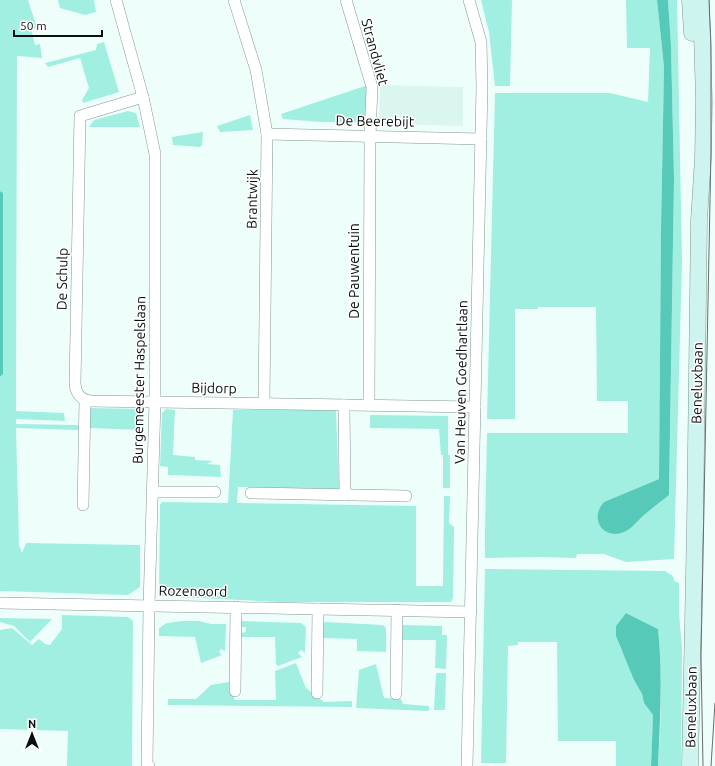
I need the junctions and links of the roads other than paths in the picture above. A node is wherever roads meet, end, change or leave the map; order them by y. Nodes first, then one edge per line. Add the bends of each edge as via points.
1 (116, 0) edge
2 (234, 0) edge
3 (346, 0) edge
4 (469, 0) edge
5 (690, 0) edge
6 (702, 0) edge
7 (143, 98) junction
8 (267, 134) junction
9 (370, 136) junction
10 (481, 139) junction
11 (699, 220) junction
12 (85, 400) junction
13 (155, 402) junction
14 (264, 404) junction
15 (344, 405) junction
16 (369, 405) junction
17 (475, 407) junction
18 (152, 492) junction
19 (215, 492) dead end
20 (251, 493) dead end
21 (345, 495) junction
22 (406, 496) dead end
23 (83, 505) dead end
24 (0, 603) edge
25 (149, 606) junction
26 (236, 607) junction
27 (318, 609) junction
28 (397, 610) junction
29 (471, 612) junction
30 (235, 691) dead end
31 (318, 693) dead end
32 (396, 694) dead end
33 (148, 766) edge
34 (467, 766) edge
35 (690, 766) edge

1 - 7 street, Burgemeester Haspelslaan
2 - 8 street, Brantwijk via 256,70
3 - 9 street, Strandvliet via 372,87
4 - 10 street, Van Heuven Goedhartlaan via 481,42
5 - 11 main road via 694,157
6 - 11 main road, Beneluxbaan via 704,101
7 - 12 street, De Schulp via 80,116 75,384 77,393
7 - 13 street, Burgemeester Haspelslaan via 155,154
8 - 9 street, De Beerebijt
8 - 14 street, Brantwijk
9 - 10 street, De Beerebijt
9 - 16 street, De Pauwentuin
10 - 17 street, Van Heuven Goedhartlaan
11 - 35 main road, Beneluxbaan
12 - 13 street, Bijdorp
12 - 23 street
13 - 14 street, Bijdorp
13 - 18 street, Burgemeester Haspelslaan
14 - 15 street, Bijdorp
15 - 16 street, Bijdorp
15 - 21 street
16 - 17 street, Bijdorp
17 - 29 street, Van Heuven Goedhartlaan
18 - 19 street
18 - 25 street, Burgemeester Haspelslaan
20 - 21 street
21 - 22 street
24 - 25 street, Rozenoord
25 - 26 street, Rozenoord
25 - 33 street, Burgemeester Haspelslaan
26 - 27 street, Rozenoord
26 - 30 street, Rozenoord
27 - 28 street, Rozenoord
27 - 31 street
28 - 29 street, Rozenoord
28 - 32 street
29 - 34 street, Van Heuven Goedhartlaan

